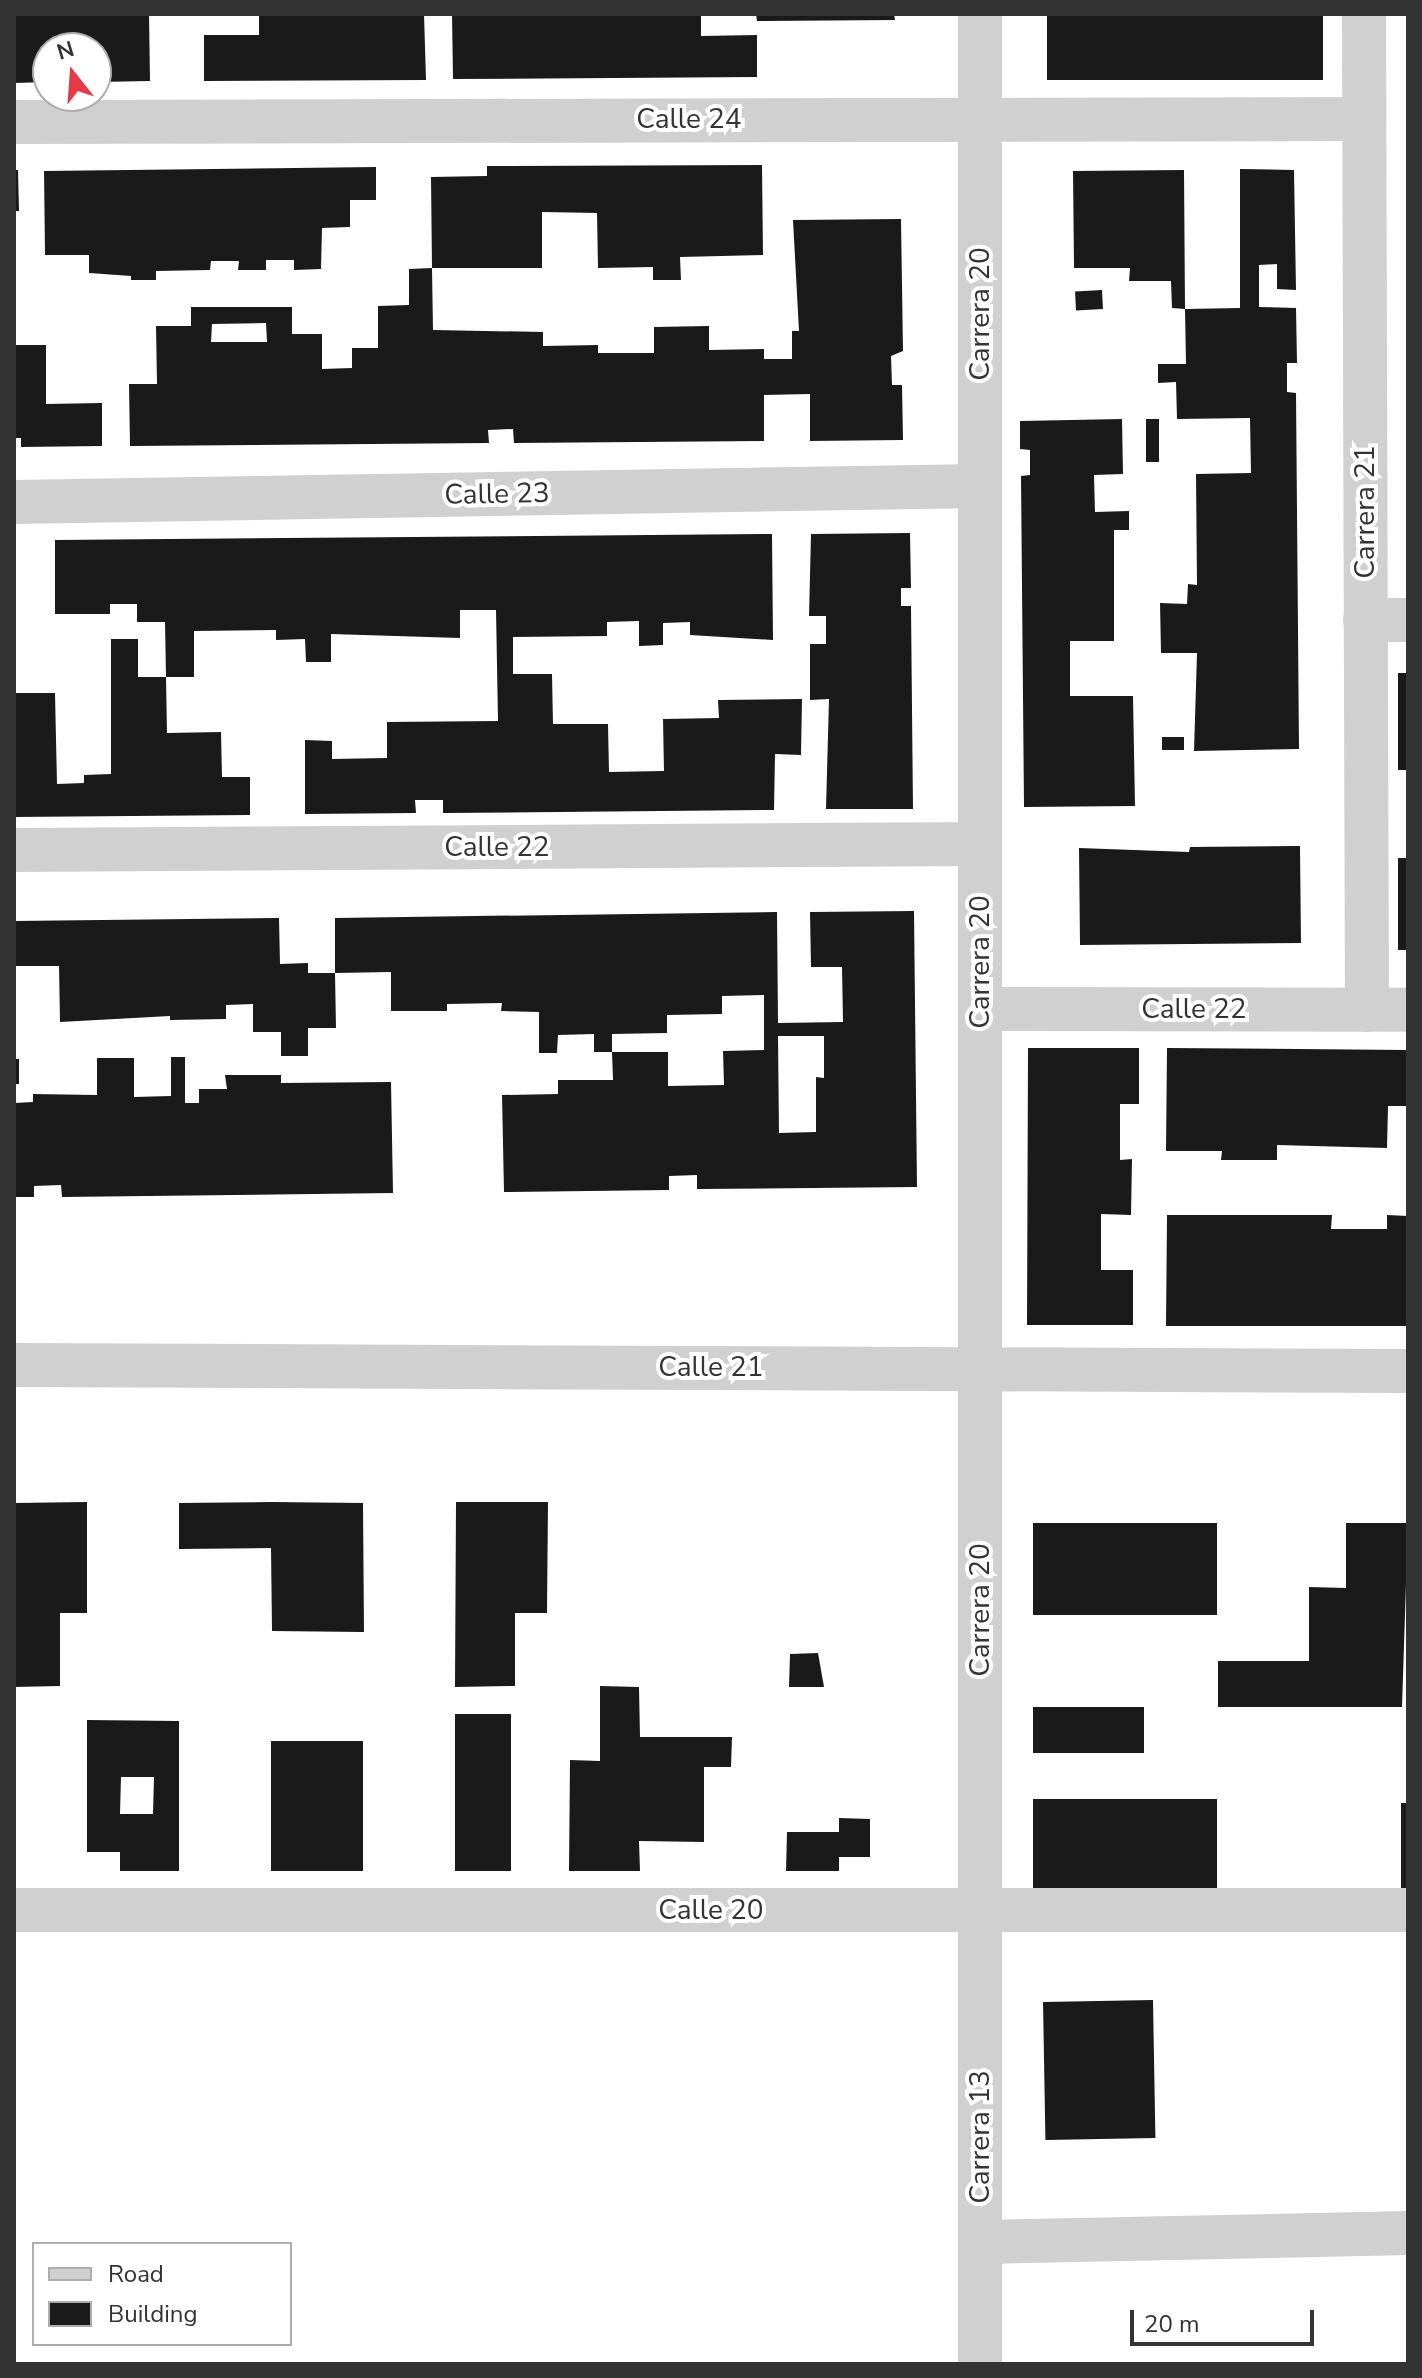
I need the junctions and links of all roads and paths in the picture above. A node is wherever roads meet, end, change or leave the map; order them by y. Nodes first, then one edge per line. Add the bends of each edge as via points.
1 (980, 14) edge
2 (1364, 14) edge
3 (980, 117) junction
4 (1364, 119) junction
5 (14, 122) edge
6 (980, 486) junction
7 (14, 502) edge
8 (1365, 620) junction
9 (1408, 620) edge
10 (980, 844) junction
11 (14, 850) edge
12 (980, 1009) junction
13 (1388, 1010) edge
14 (14, 1365) edge
15 (981, 1368) junction
16 (1408, 1371) edge
17 (14, 1910) edge
18 (980, 1910) junction
19 (1408, 1910) edge
20 (1408, 2233) edge
21 (980, 2242) junction
22 (980, 2364) edge

1 - 3 street, Carrera 20
2 - 4 street, Carrera 21
3 - 4 street, Calle 24
3 - 5 street, Calle 24
3 - 6 street, Carrera 20
4 - 8 street, Carrera 21
6 - 7 street, Calle 23
6 - 10 street, Carrera 20
8 - 9 street
8 - 13 street, Carrera 21
10 - 11 street, Calle 22
10 - 12 street, Carrera 20
12 - 13 street, Calle 22
12 - 15 street, Carrera 20
14 - 15 street, Calle 21
15 - 16 street, Calle 21
15 - 18 street, Carrera 20
17 - 18 street, Calle 20
18 - 19 street, Calle 20
18 - 21 street, Carrera 13
20 - 21 street
21 - 22 street, Carrera 13

